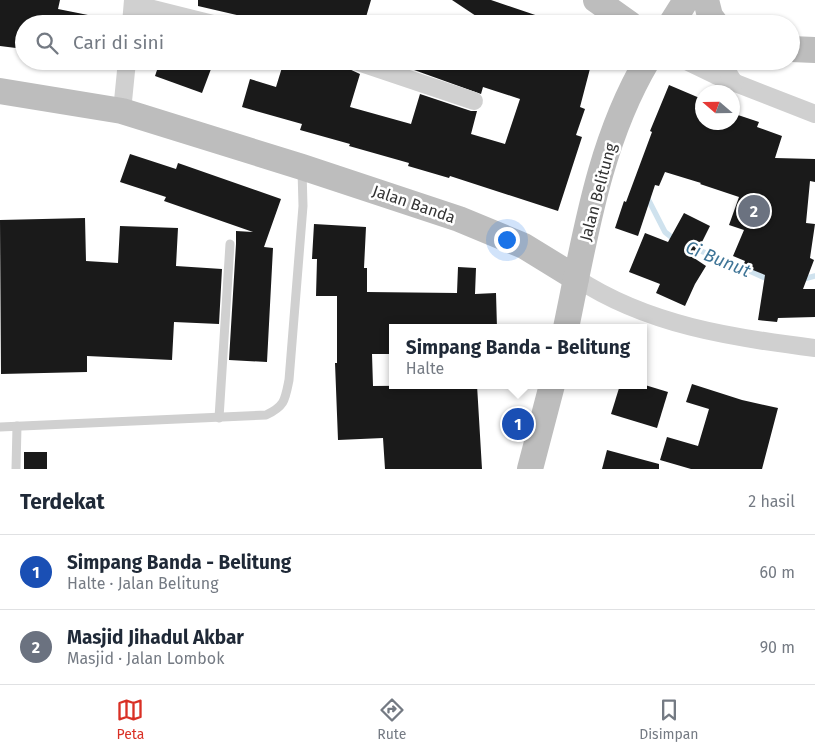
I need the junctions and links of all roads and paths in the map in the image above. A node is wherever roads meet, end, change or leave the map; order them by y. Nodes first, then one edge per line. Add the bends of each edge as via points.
1 (596, 0) edge
2 (686, 0) edge
3 (706, 0) edge
4 (133, 2) edge
5 (132, 15) edge
6 (180, 15) edge
7 (617, 15) edge
8 (676, 15) edge
9 (710, 15) edge
10 (800, 49) edge
11 (815, 50) edge
12 (126, 70) edge
13 (382, 70) edge
14 (643, 70) edge
15 (705, 70) edge
16 (728, 70) edge
17 (735, 83) junction
18 (0, 91) edge
19 (474, 101) dead end
20 (122, 110) junction
21 (815, 114) edge
22 (302, 166) junction
23 (230, 244) dead end
24 (576, 278) junction
25 (567, 324) edge
26 (815, 348) edge
27 (551, 389) edge
28 (219, 418) junction
29 (17, 426) junction
30 (0, 427) edge
31 (16, 469) edge
32 (530, 469) edge

1 - 7 street
2 - 8 street
3 - 9 street
4 - 5 street
4 - 6 street
10 - 11 street
12 - 20 street
13 - 19 street
14 - 24 street, Jalan Belitung via 615,128 586,226
15 - 17 street
16 - 17 street
17 - 21 street
18 - 20 street, Jalan Banda
20 - 22 street, Jalan Banda
22 - 24 street, Jalan Banda via 460,220 524,246
22 - 28 lane via 303,206 285,398 278,409 266,415
23 - 28 lane
24 - 25 street, Jalan Belitung
24 - 26 street, Jalan Banda via 628,306 692,327
27 - 32 street
28 - 29 lane
29 - 30 lane
29 - 31 lane

